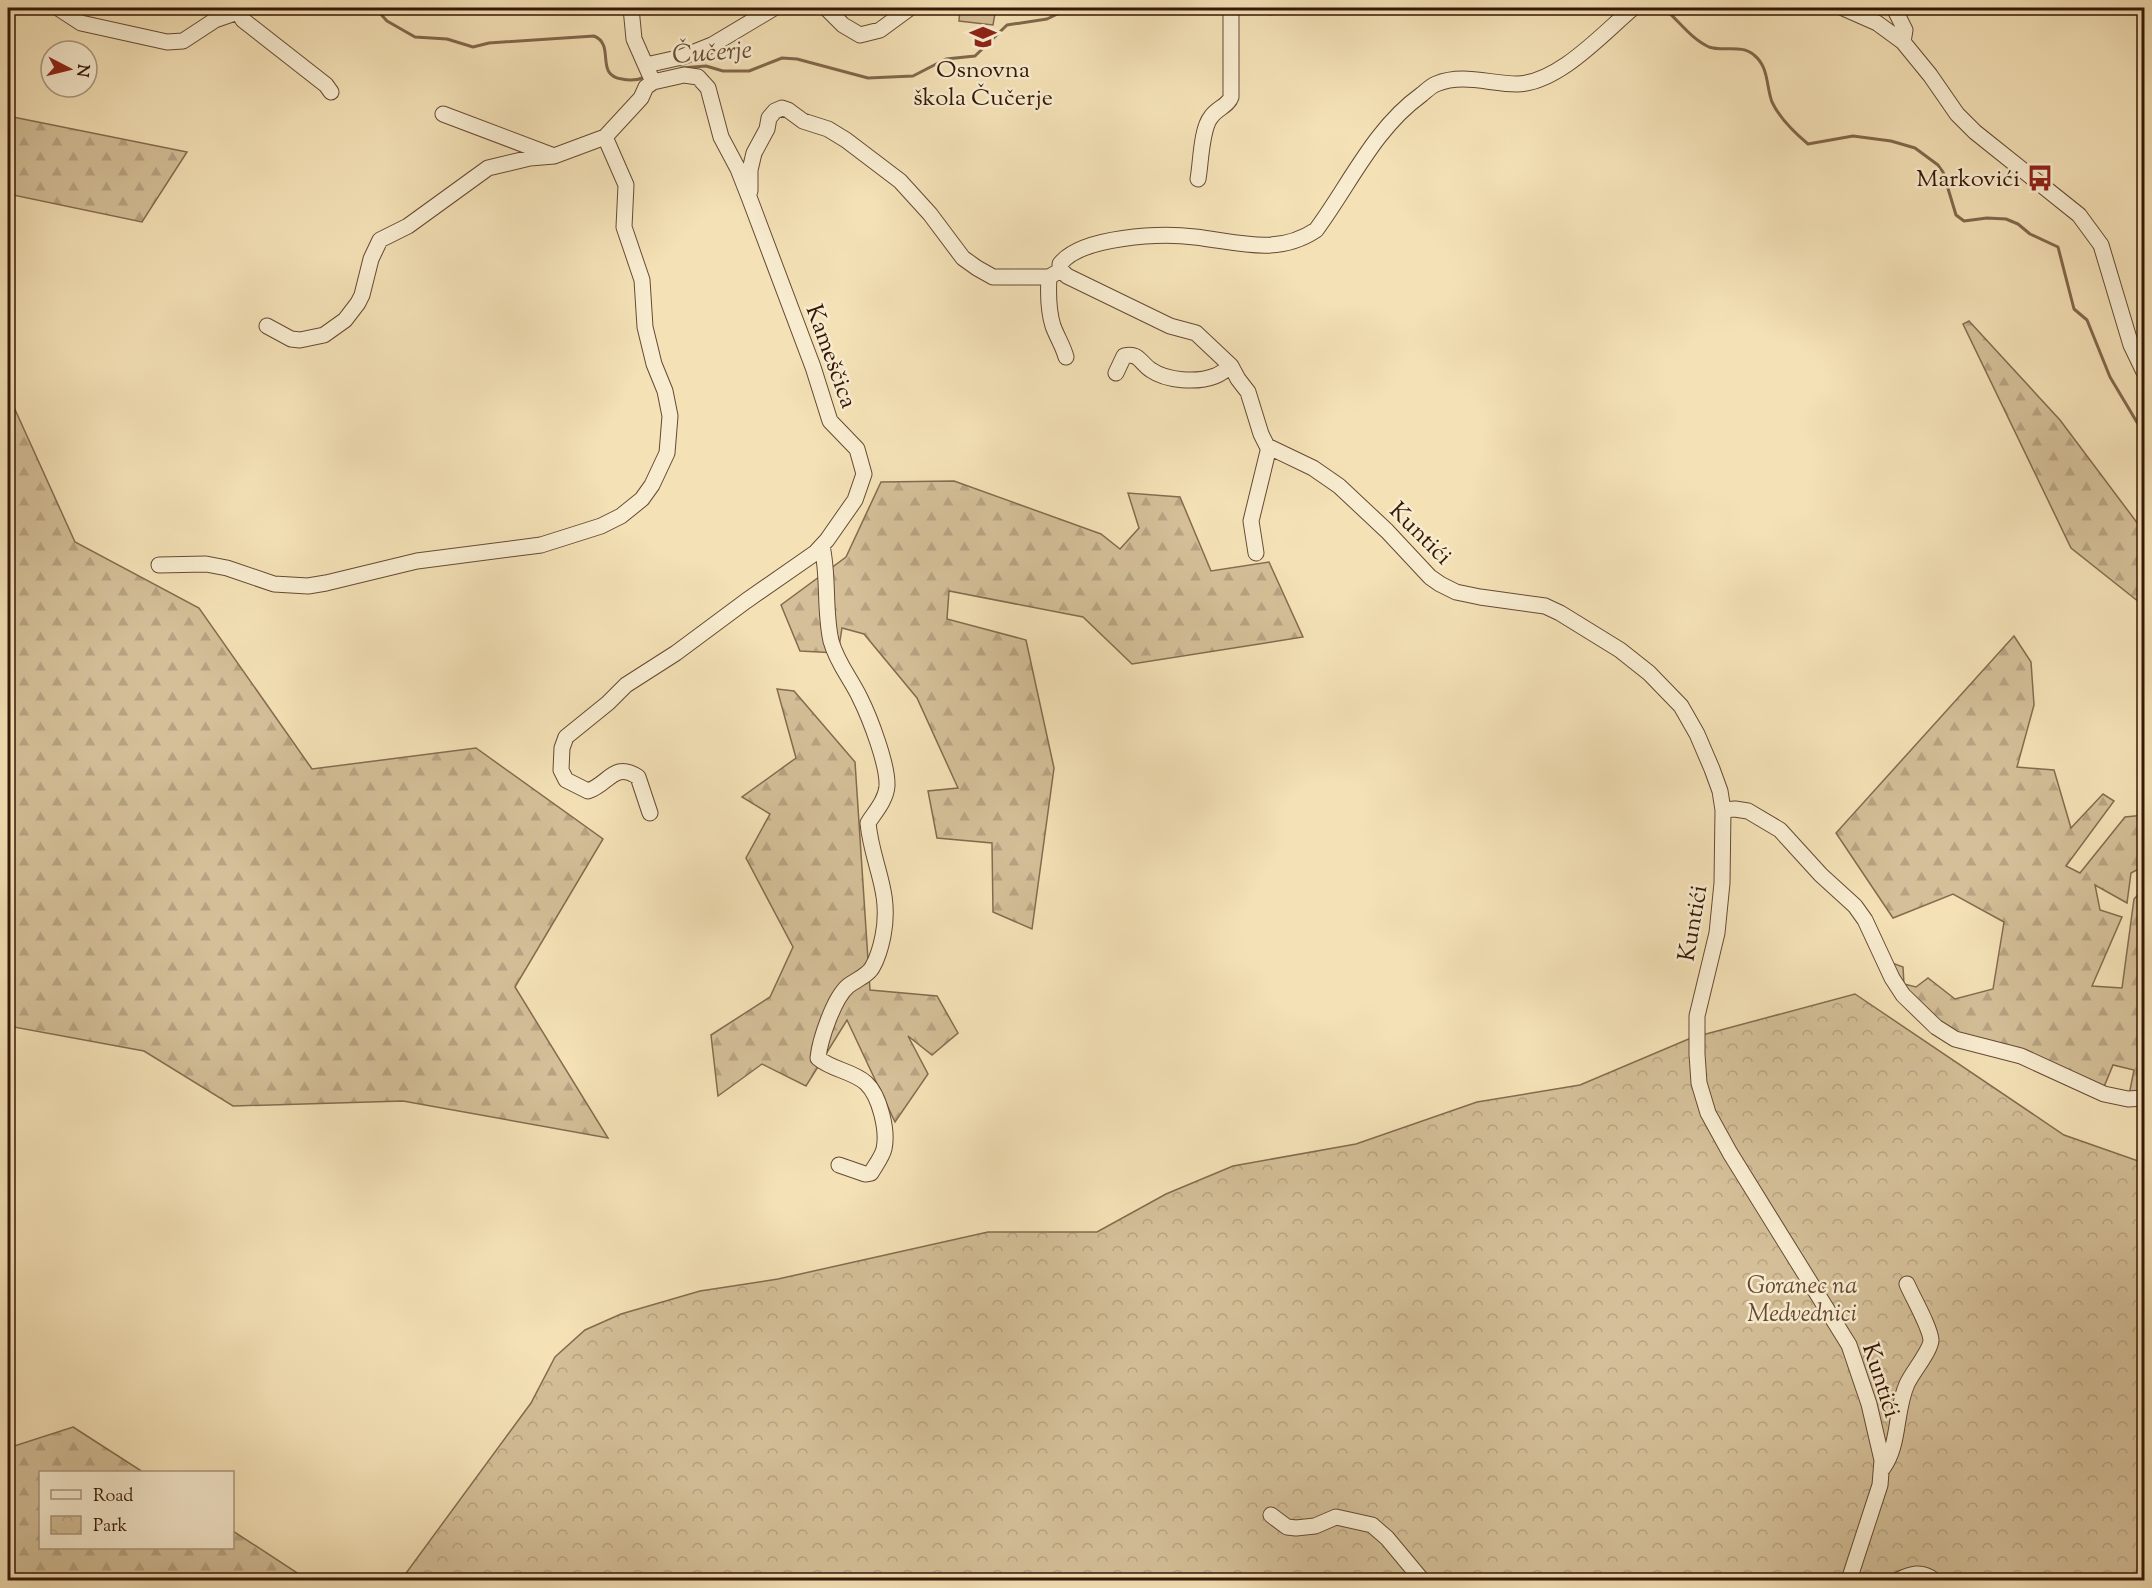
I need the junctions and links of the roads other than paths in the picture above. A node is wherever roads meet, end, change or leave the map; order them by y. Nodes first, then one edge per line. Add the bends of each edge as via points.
1 (58, 8) edge
2 (631, 8) edge
3 (774, 8) edge
4 (826, 8) edge
5 (910, 8) edge
6 (1231, 8) edge
7 (1633, 8) edge
8 (1844, 8) edge
9 (1894, 8) edge
10 (238, 10) edge
11 (1903, 42) junction
12 (650, 75) junction
13 (331, 92) dead end
14 (443, 114) dead end
15 (605, 137) junction
16 (554, 156) junction
17 (1198, 179) dead end
18 (749, 197) junction
19 (1055, 274) junction
20 (267, 326) dead end
21 (1066, 357) dead end
22 (1231, 366) junction
23 (2145, 372) edge
24 (1116, 373) dead end
25 (1269, 447) junction
26 (822, 546) junction
27 (1256, 553) dead end
28 (159, 565) dead end
29 (1723, 810) junction
30 (650, 813) dead end
31 (2145, 1098) edge
32 (838, 1165) dead end
33 (1907, 1284) dead end
34 (1881, 1470) junction
35 (1271, 1515) dead end
36 (1422, 1581) edge
37 (1849, 1581) edge
38 (1898, 1581) edge
39 (1934, 1581) edge

1 - 10 street via 81,23 167,42 183,41
2 - 12 street via 634,39
3 - 12 street via 712,45
4 - 5 street via 860,35 880,30
6 - 17 street via 1232,97 1209,118
7 - 19 street via 1562,68 1539,79 1520,84 1471,78 1435,85 1388,124 1316,230 1301,240 1265,246 1192,237 1105,241 1065,258
8 - 11 street via 1877,23
9 - 11 street via 1905,30
10 - 13 street via 243,20
11 - 23 street via 1957,114 2079,215 2091,230 2101,245 2131,345
12 - 15 street via 640,98
12 - 18 street, Kameščica via 684,75 703,81 721,136
14 - 16 street
15 - 16 street
15 - 28 street via 626,185 624,227 642,280 645,327 670,416 666,453 642,499 601,526 541,545 417,561 308,586 274,584 206,564
16 - 20 street via 488,168 408,226 380,240 358,303 345,320 324,335 291,339
18 - 19 street, Kameščica via 754,153 769,118 782,108 846,140 900,181 963,258 977,268 993,277
18 - 26 street, Kameščica via 830,421 857,449 864,474 855,500
19 - 21 street via 1052,320
19 - 22 street via 1067,276 1170,326 1196,333
22 - 24 street via 1213,377 1181,380 1153,372 1130,354 1124,356
22 - 25 street via 1248,392
25 - 27 street via 1251,522
25 - 29 street, Kuntići via 1313,468 1339,486 1440,584 1456,592 1545,606 1620,650 1649,673 1681,706 1697,734 1720,791
26 - 30 street, Kameščica via 703,635 626,685 566,737 561,770 566,780 588,791 621,771 631,772 638,777
26 - 32 street via 832,643 838,662 860,698 884,763 887,786 868,823 886,899 881,946 872,969 846,988 838,1002 820,1043 818,1058 867,1084 884,1118 884,1149 871,1173
29 - 31 street via 1749,811 1780,830 1855,906 1903,995 1936,1028 1955,1040 2021,1056 2104,1094
29 - 34 street, Kuntići via 1723,874 1717,933 1697,1016 1700,1083 1708,1113 1730,1153 1849,1345 1869,1404
33 - 34 street, Kuntići via 1929,1332 1930,1345 1907,1384 1892,1446
34 - 37 street, Kuntići via 1880,1485
35 - 36 street via 1287,1527 1296,1528 1315,1526 1336,1517 1372,1525
38 - 39 street via 1913,1573

